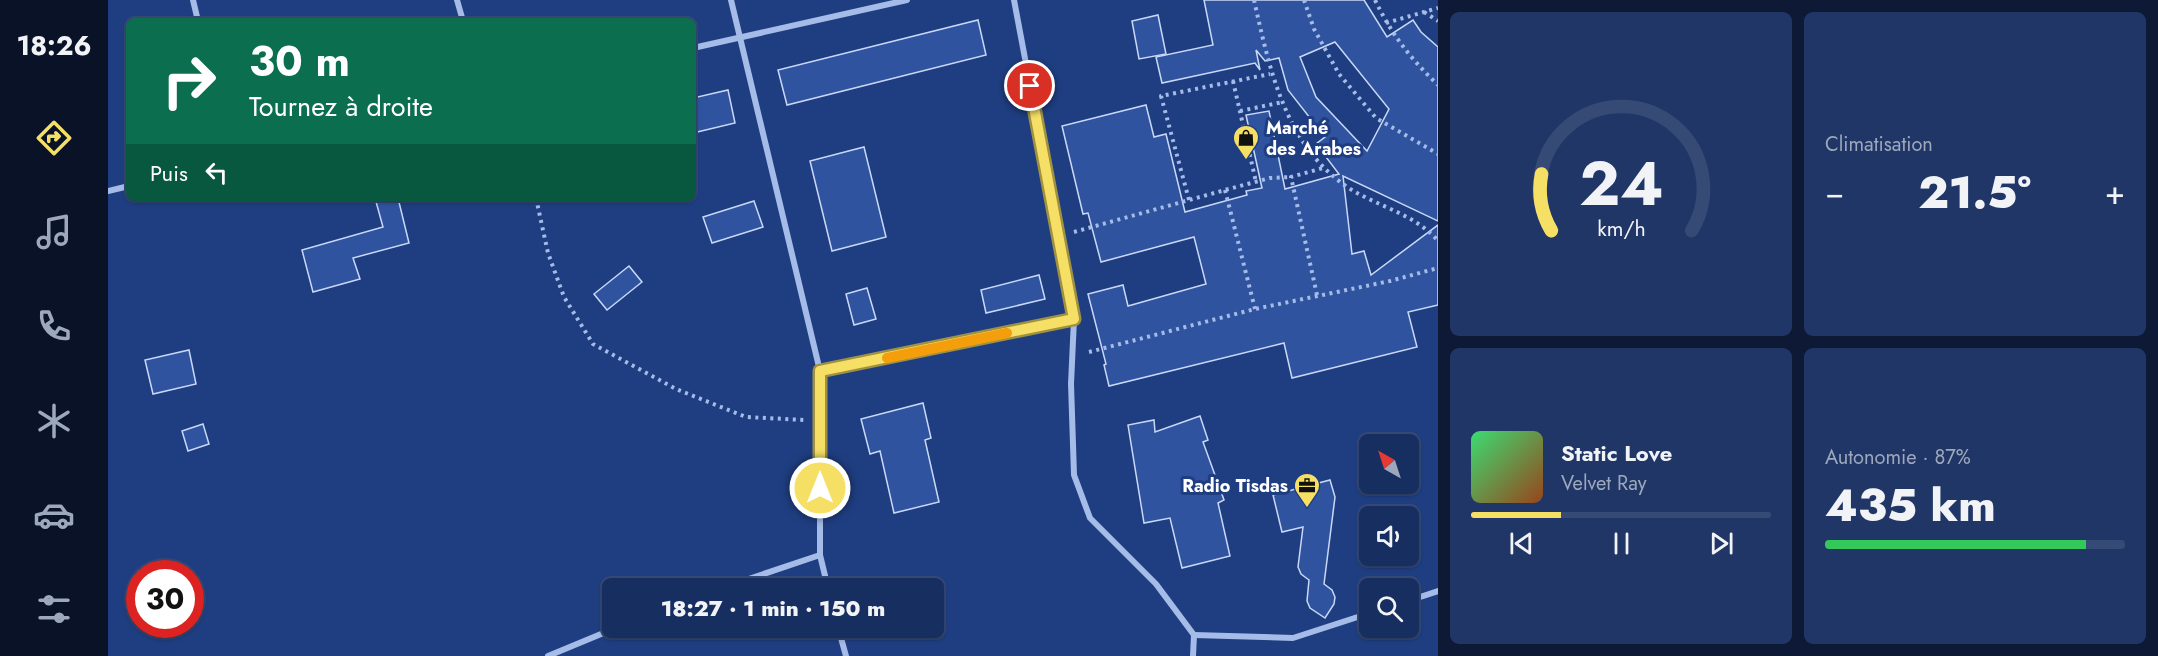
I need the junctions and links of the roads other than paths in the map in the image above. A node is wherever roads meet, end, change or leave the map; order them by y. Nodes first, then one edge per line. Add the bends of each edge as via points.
1 (193, 0) edge
2 (457, 0) edge
3 (731, 0) edge
4 (907, 0) edge
5 (1014, 0) edge
6 (197, 18) edge
7 (462, 18) edge
8 (741, 36) junction
9 (696, 47) edge
10 (126, 187) edge
11 (108, 191) edge
12 (1074, 319) junction
13 (820, 371) junction
14 (820, 555) junction
15 (752, 578) edge
16 (826, 578) edge
17 (1438, 591) edge
18 (1419, 597) edge
19 (1359, 617) edge
20 (602, 634) edge
21 (1194, 635) junction
22 (841, 638) edge
23 (548, 656) edge
24 (846, 656) edge
25 (1193, 656) edge

1 - 6 street
2 - 7 street
3 - 8 street
4 - 8 street
5 - 12 street
8 - 9 street
8 - 13 street
10 - 11 street
12 - 13 street
12 - 21 street via 1074,475 1090,518 1156,584
13 - 14 street
14 - 15 street
14 - 16 street
17 - 18 street
19 - 21 street via 1293,638
20 - 23 street
21 - 25 street
22 - 24 street

